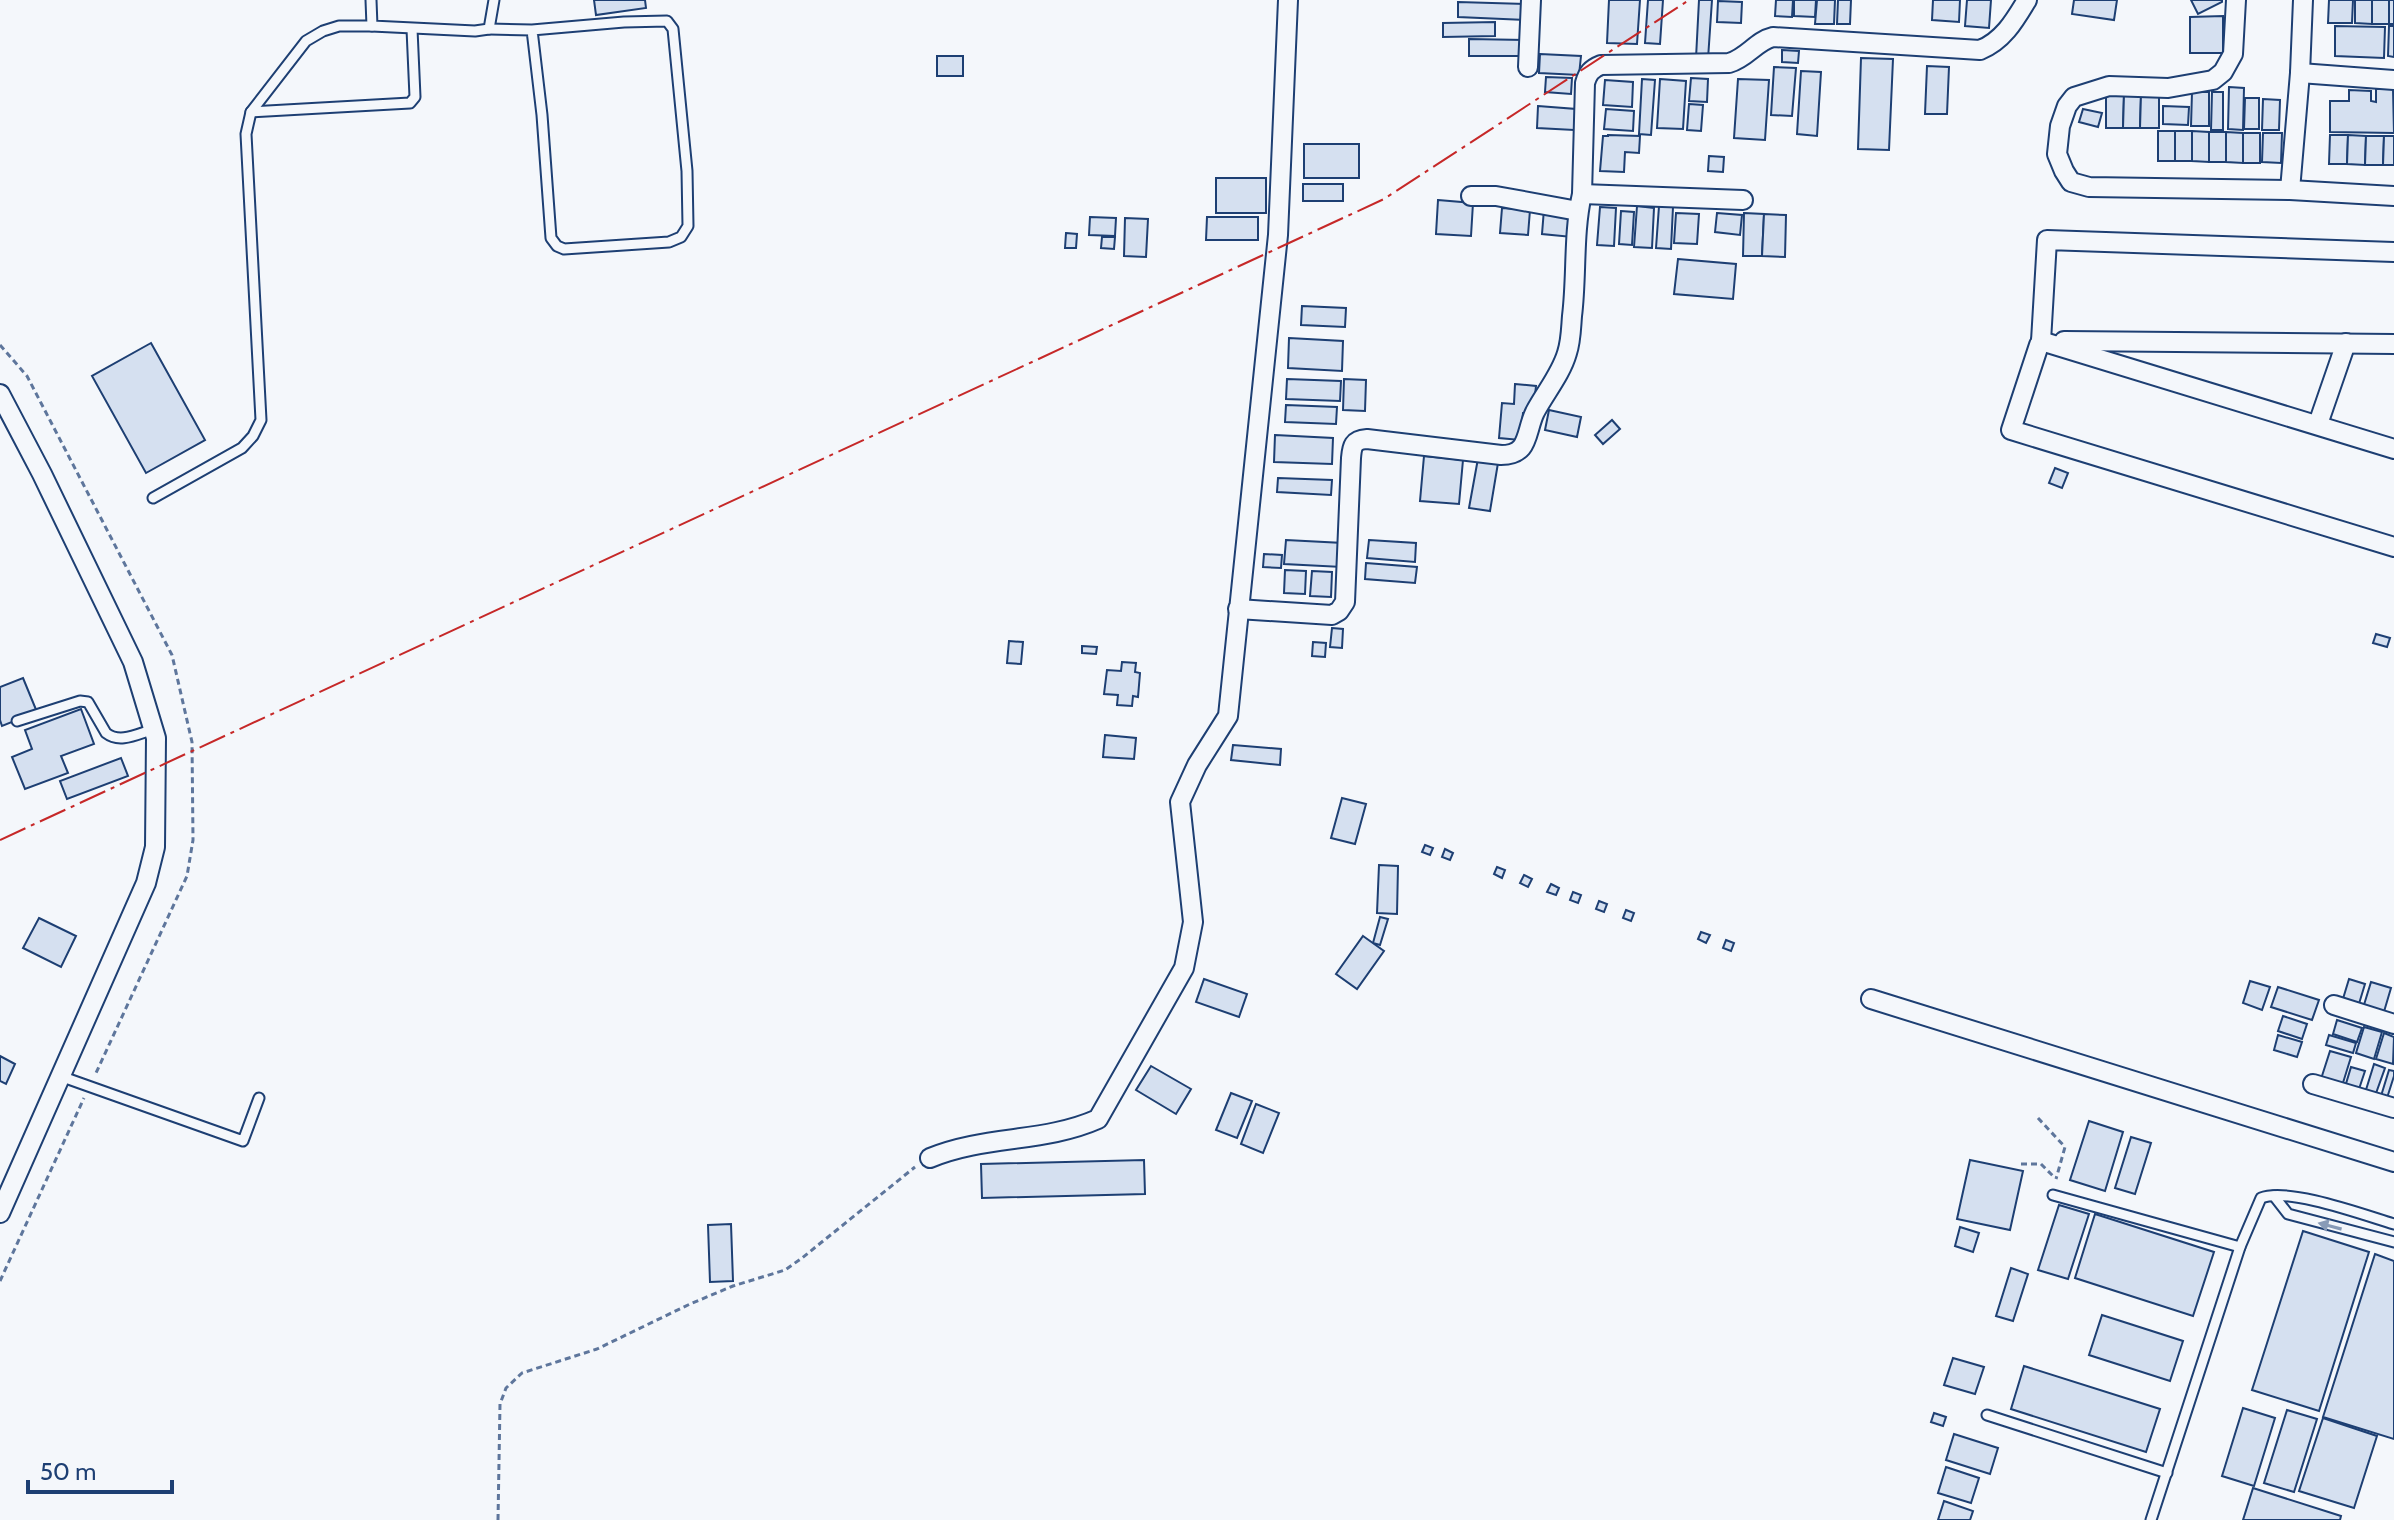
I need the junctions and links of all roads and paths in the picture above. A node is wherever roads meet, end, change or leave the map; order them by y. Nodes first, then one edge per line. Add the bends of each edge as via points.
1 (371, 0) edge
2 (494, 0) edge
3 (1288, 0) edge
4 (1531, 0) edge
5 (2027, 0) edge
6 (2236, 0) edge
7 (2303, 0) edge
8 (372, 26) junction
9 (412, 29) junction
10 (489, 29) junction
11 (532, 30) junction
12 (1528, 67) dead end
13 (2300, 73) junction
14 (2394, 80) edge
15 (251, 112) junction
16 (2290, 190) junction
17 (1471, 196) dead end
18 (2394, 196) edge
19 (1743, 200) dead end
20 (1580, 202) junction
21 (2394, 252) edge
22 (2040, 343) junction
23 (2352, 343) junction
24 (2394, 344) edge
25 (0, 345) edge
26 (2394, 354) edge
27 (0, 394) edge
28 (2318, 424) junction
29 (2394, 449) edge
30 (153, 498) dead end
31 (2394, 547) edge
32 (1238, 609) junction
33 (17, 721) dead end
34 (154, 729) junction
35 (1871, 999) dead end
36 (2334, 1005) dead end
37 (2394, 1024) edge
38 (96, 1073) dead end
39 (60, 1076) junction
40 (2313, 1084) dead end
41 (89, 1087) dead end
42 (259, 1098) dead end
43 (2394, 1108) edge
44 (2038, 1118) dead end
45 (930, 1158) joint
46 (2394, 1162) edge
47 (2021, 1164) dead end
48 (2056, 1179) junction
49 (2053, 1195) dead end
50 (2274, 1196) junction
51 (2068, 1199) junction
52 (0, 1213) edge
53 (2394, 1226) edge
54 (2391, 1242) edge
55 (2240, 1247) junction
56 (0, 1281) edge
57 (1987, 1415) dead end
58 (2167, 1473) junction
59 (498, 1520) edge
60 (2151, 1520) edge

1 - 8 lane
2 - 10 lane
3 - 32 street via 1277,251
4 - 12 street
5 - 20 street via 2005,34 1980,50 1773,37 1729,63 1601,65 1585,83
6 - 16 street via 2233,54 2223,72 2213,80 2168,88 2109,86 2074,97 2060,126 2057,154 2071,182 2089,187
7 - 13 street
8 - 9 lane
8 - 15 lane via 339,26 306,41
9 - 10 lane
9 - 15 lane via 415,97 410,103
10 - 11 lane
11 - 11 lane via 653,20 667,21 673,29 687,171 688,226 681,237 564,249 551,238
13 - 14 street
13 - 16 street
15 - 30 lane via 246,134 261,420 242,448
16 - 18 street
17 - 20 street
19 - 20 street
20 - 32 street via 1568,352 1523,447 1513,455 1501,455 1359,440 1352,446 1343,607 1332,615
21 - 22 street via 2047,240
22 - 23 street
22 - 28 street
22 - 31 street via 2011,430
23 - 24 street
23 - 26 street
23 - 28 street
25 - 38 path via 27,376 172,655 192,742 193,840 187,876
27 - 34 street via 133,662
28 - 29 street
32 - 45 street via 1228,716 1180,802 1193,903 1190,945 1184,968 1115,1093 1098,1119 1078,1128 956,1148
33 - 34 lane via 80,701 88,702 110,737 118,740
34 - 39 street via 152,863
35 - 46 street
36 - 37 street
39 - 42 lane via 243,1141
39 - 52 street
40 - 43 street
41 - 56 path
44 - 48 path via 2065,1147
45 - 59 path via 785,1270 704,1298 597,1349 522,1373 506,1388 500,1404
47 - 48 path via 2041,1164
48 - 51 path
49 - 51 lane
50 - 53 lane via 2296,1197
54 -> 50 lane via 2288,1214
50 - 55 lane via 2261,1198
51 - 55 lane
53 - 54 lane
55 - 58 lane
57 - 58 lane
58 - 60 lane

